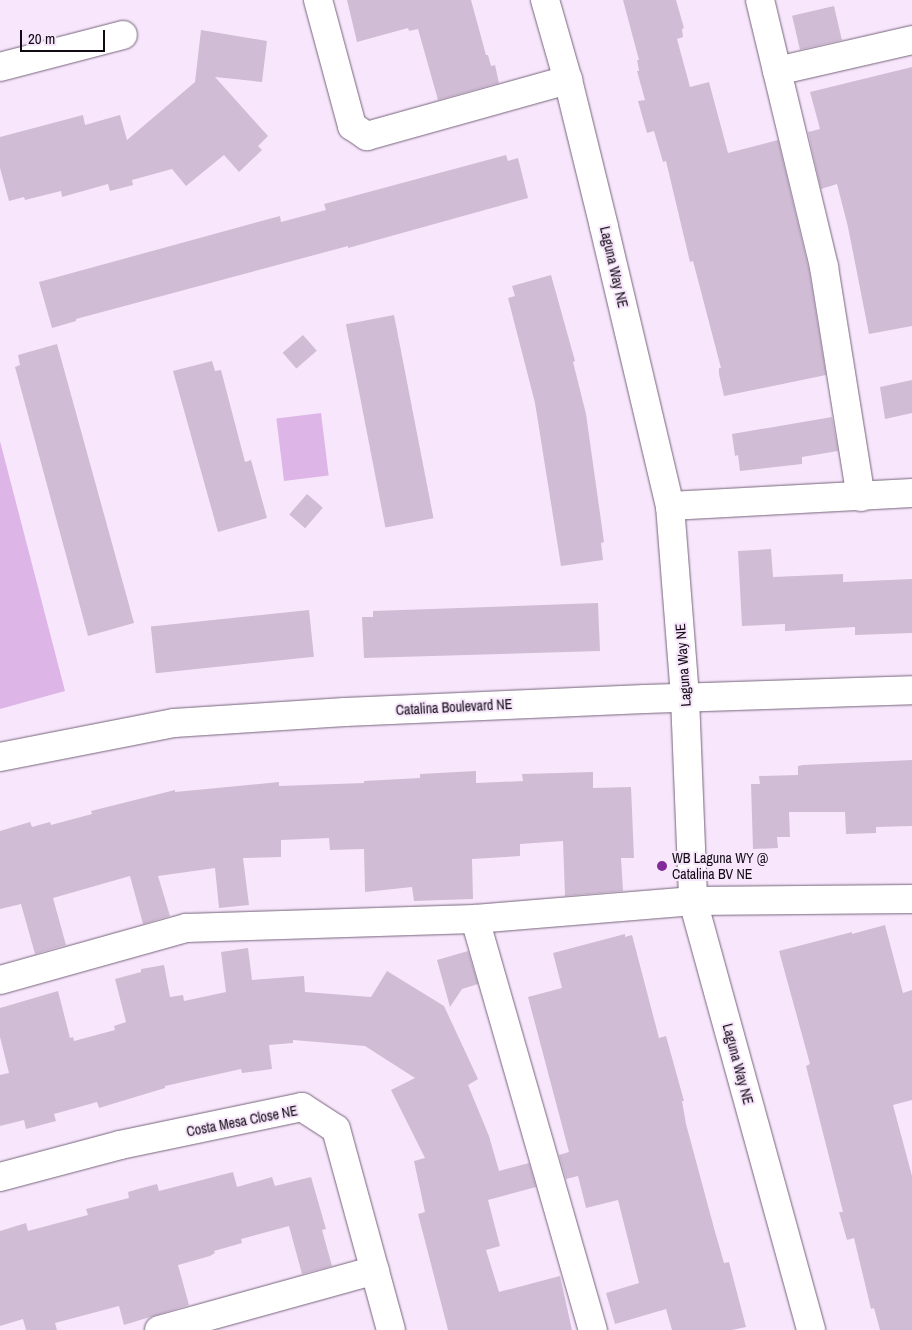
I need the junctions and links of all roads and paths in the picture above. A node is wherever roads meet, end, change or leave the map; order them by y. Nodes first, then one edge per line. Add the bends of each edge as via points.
1 (318, 0) edge
2 (545, 0) edge
3 (760, 0) edge
4 (123, 36) dead end
5 (912, 40) edge
6 (0, 67) edge
7 (777, 71) junction
8 (568, 80) junction
9 (912, 493) edge
10 (860, 497) junction
11 (670, 506) junction
12 (912, 690) edge
13 (685, 698) junction
14 (0, 758) edge
15 (692, 901) junction
16 (910, 906) edge
17 (475, 919) junction
18 (0, 980) edge
19 (0, 1177) edge
20 (375, 1270) junction
21 (186, 1326) edge
22 (159, 1330) edge
23 (392, 1330) edge
24 (592, 1330) edge
25 (811, 1330) edge

1 - 8 street via 352,126 367,136
2 - 8 street, Laguna Way NE
3 - 7 street
4 - 6 street
5 - 7 street
7 - 10 street via 824,267
8 - 11 street, Laguna Way NE
9 - 10 street
10 - 11 street
11 - 13 street, Laguna Way NE
12 - 13 street, Catalina Boulevard NE
13 - 14 street, Catalina Boulevard NE via 345,712 174,723
13 - 15 street, Laguna Way NE
15 - 16 street
15 - 17 street
15 - 25 street, Laguna Way NE
17 - 18 street via 186,928
17 - 24 street
19 - 20 street, Costa Mesa Close NE via 120,1145 302,1108 336,1129
20 - 21 street
20 - 23 street, Costa Mesa Close NE
21 - 22 street

